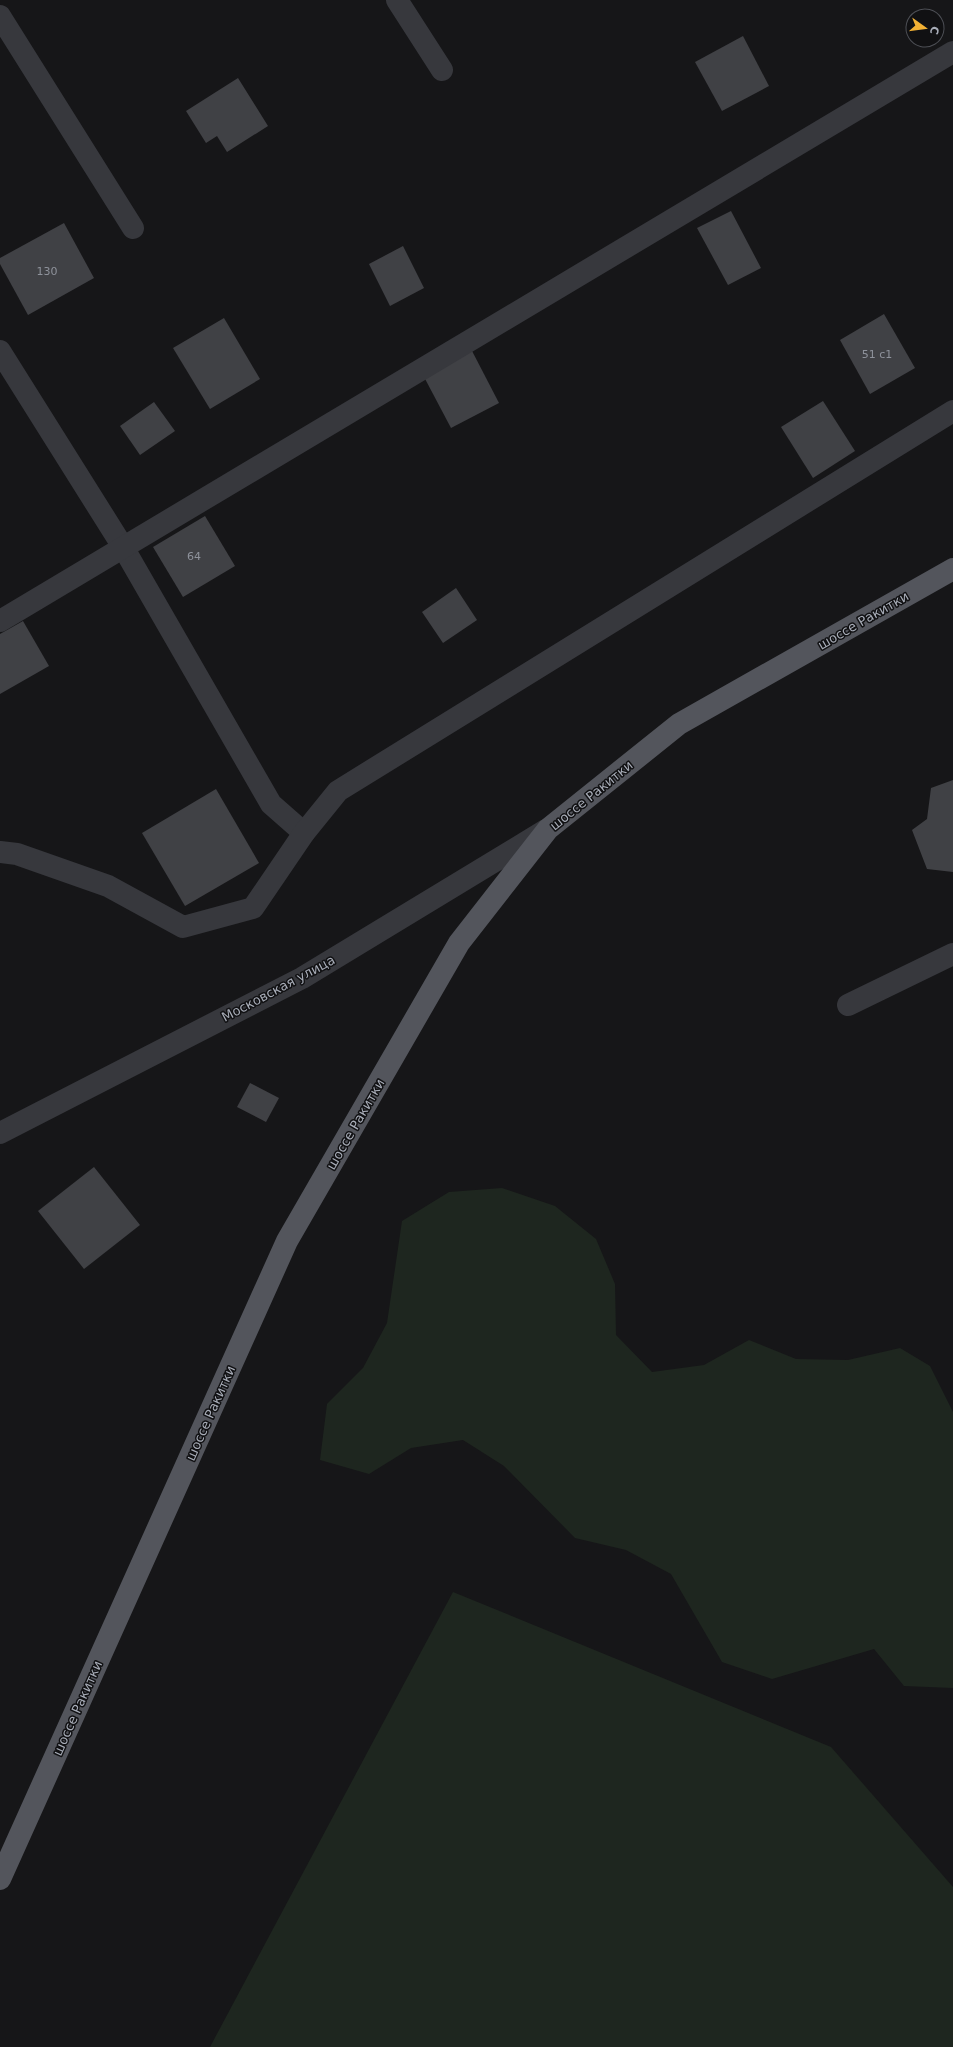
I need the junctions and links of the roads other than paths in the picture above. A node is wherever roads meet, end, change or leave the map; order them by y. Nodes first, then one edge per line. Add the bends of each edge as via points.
1 (397, 0) edge
2 (0, 16) edge
3 (953, 52) edge
4 (442, 70) dead end
5 (133, 228) dead end
6 (0, 350) edge
7 (953, 411) edge
8 (123, 547) junction
9 (953, 569) edge
10 (0, 621) edge
11 (548, 829) junction
12 (304, 833) junction
13 (0, 852) edge
14 (953, 954) edge
15 (848, 1005) dead end
16 (0, 1133) edge
17 (0, 1879) edge

1 - 4 street
2 - 5 street
3 - 8 street
6 - 8 street
7 - 12 street via 338,791
8 - 10 street
8 - 12 street via 271,804
9 - 11 main road, шоссе Ракитки via 679,724
11 - 16 street, Московская улица via 302,978
11 - 17 main road, шоссе Ракитки via 459,943 287,1241
12 - 13 street via 253,908 183,927 108,886 17,854
14 - 15 street

